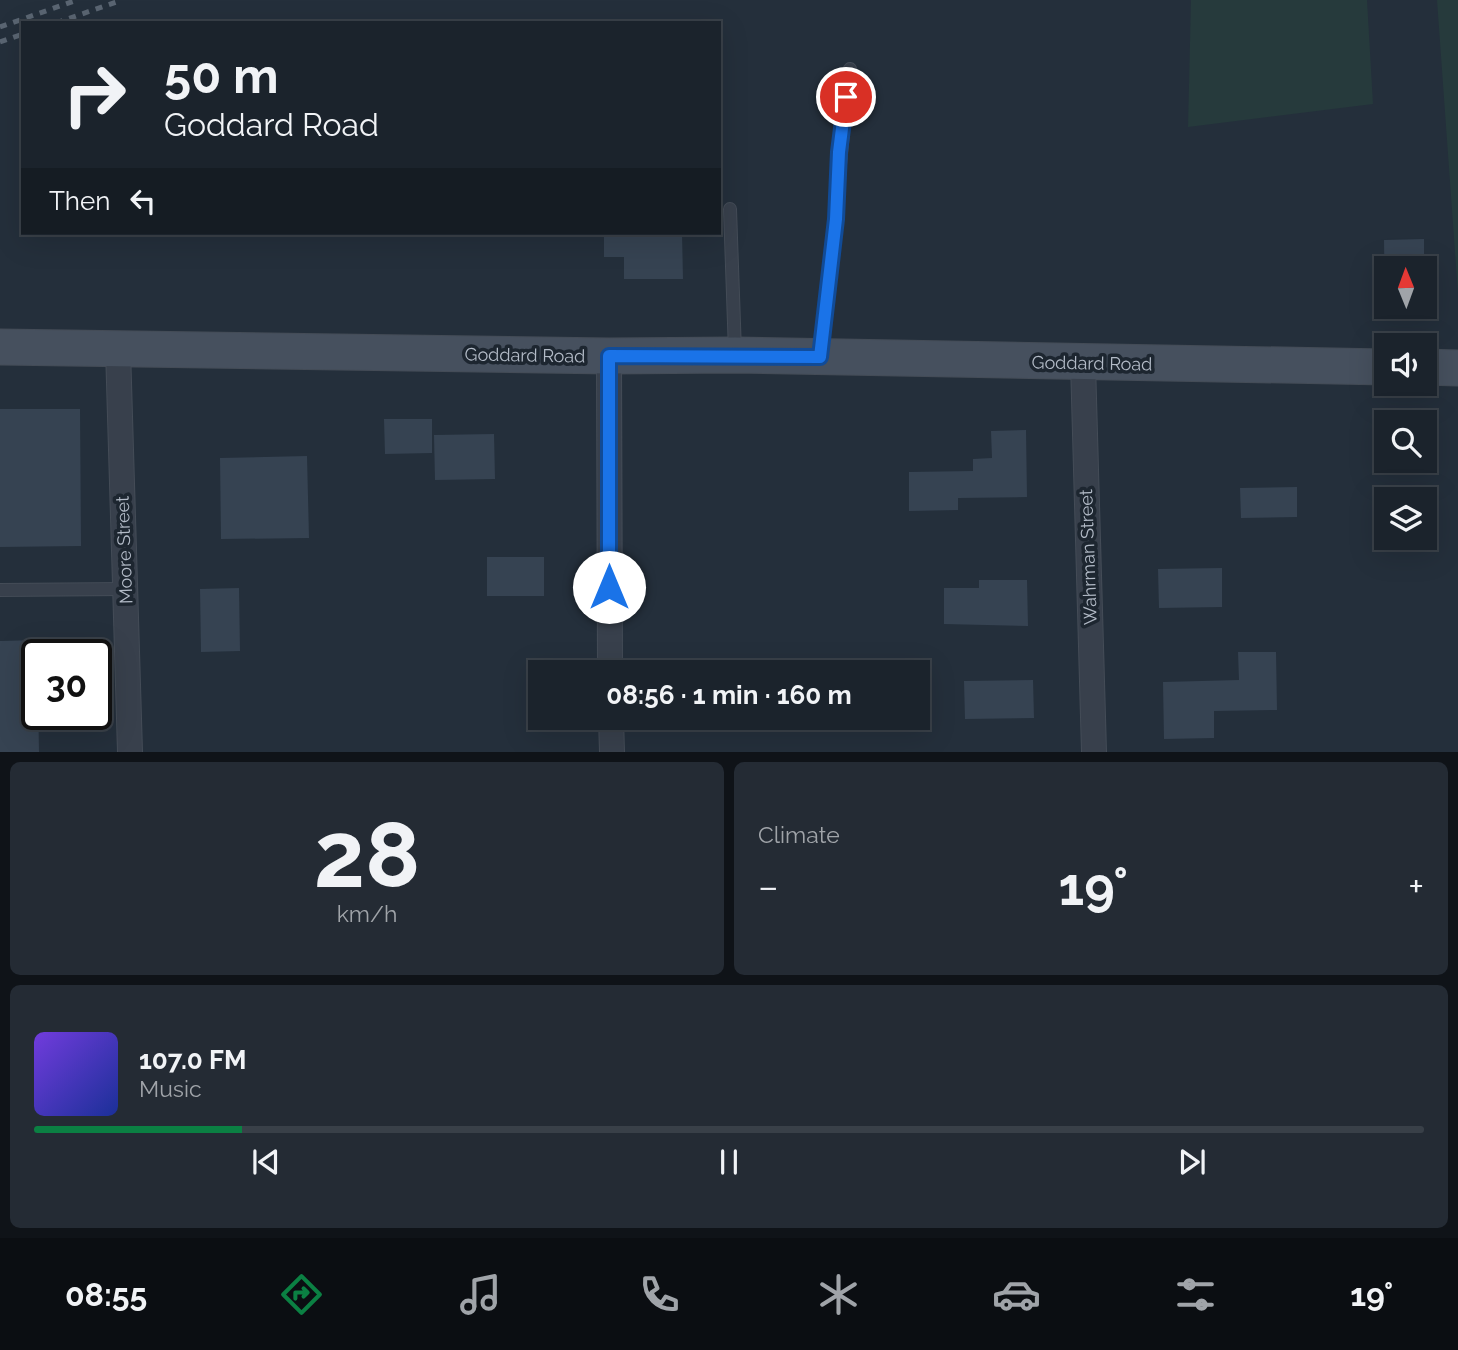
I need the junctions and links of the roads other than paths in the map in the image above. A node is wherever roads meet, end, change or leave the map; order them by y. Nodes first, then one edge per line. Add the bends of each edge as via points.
1 (850, 69) dead end
2 (730, 208) dead end
3 (0, 347) edge
4 (118, 349) junction
5 (735, 355) junction
6 (609, 356) junction
7 (820, 357) junction
8 (1083, 363) junction
9 (1374, 367) edge
10 (1437, 367) edge
11 (1458, 368) edge
12 (125, 589) junction
13 (0, 590) edge
14 (610, 660) edge
15 (611, 730) edge
16 (130, 751) edge
17 (612, 751) edge
18 (1094, 751) edge

1 - 7 lane
2 - 5 lane
3 - 4 main road, Goddard Road
4 - 6 main road, Goddard Road
4 - 12 street, Moore Street
5 - 6 main road, Goddard Road
5 - 7 main road, Goddard Road
6 - 14 street
7 - 8 main road, Goddard Road
8 - 9 main road, Goddard Road
8 - 18 street, Wahrman Street
10 - 11 main road
12 - 13 lane
12 - 16 street, Moore Street
15 - 17 street

